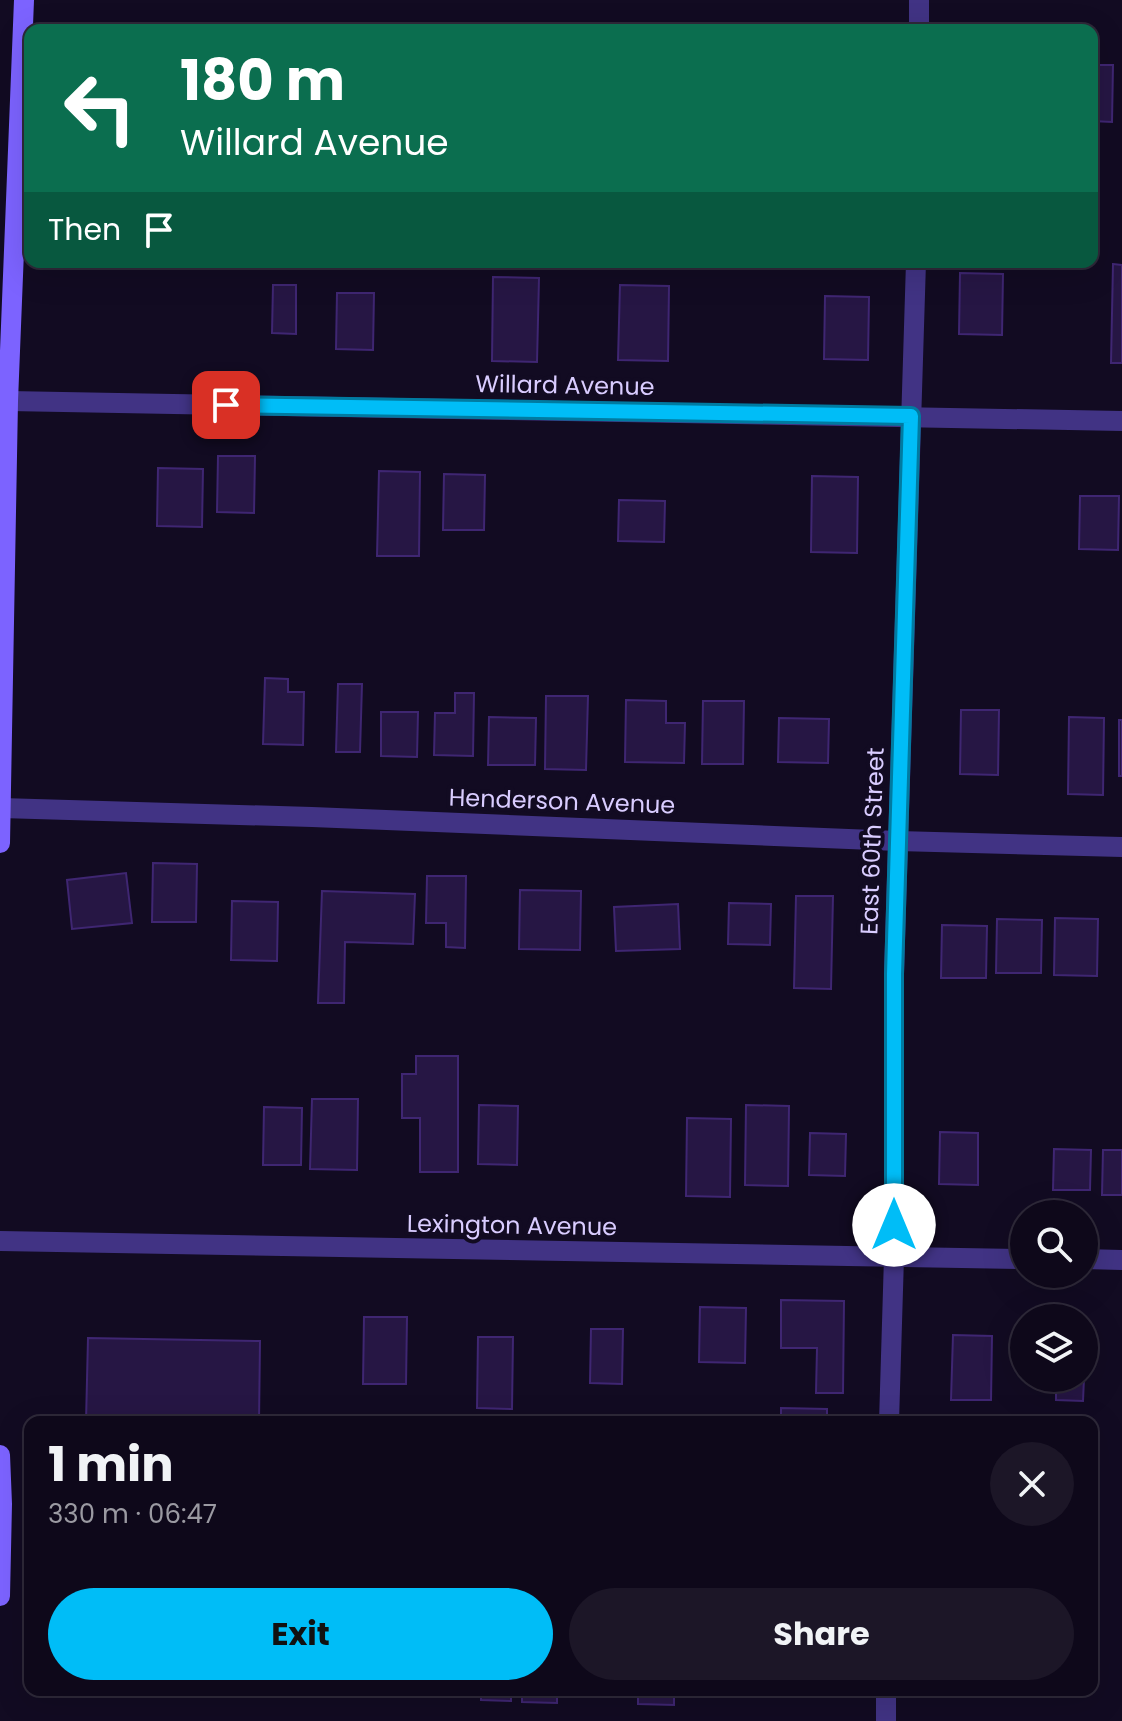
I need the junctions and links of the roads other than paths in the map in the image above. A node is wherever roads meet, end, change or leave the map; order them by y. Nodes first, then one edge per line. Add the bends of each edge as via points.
1 (24, 0) edge
2 (919, 0) edge
3 (919, 24) edge
4 (916, 268) edge
5 (8, 401) junction
6 (911, 416) junction
7 (1122, 421) edge
8 (1, 808) edge
9 (898, 841) junction
10 (0, 843) edge
11 (1122, 847) edge
12 (0, 1241) edge
13 (894, 1257) junction
14 (1010, 1259) edge
15 (1098, 1259) edge
16 (1122, 1260) edge
17 (889, 1416) edge
18 (0, 1455) edge
19 (0, 1596) edge
20 (886, 1696) edge
21 (886, 1721) edge

1 - 5 main road
2 - 3 street
4 - 6 street, East 60th Street
5 - 6 street, Willard Avenue
5 - 8 main road
6 - 7 street, Willard Avenue
6 - 9 street, East 60th Street
8 - 9 street, Henderson Avenue
8 - 10 main road
9 - 11 street, Henderson Avenue
9 - 13 street, East 60th Street
12 - 13 street, Lexington Avenue
13 - 14 street, Lexington Avenue
13 - 17 street, East 60th Street
15 - 16 street
18 - 19 main road
20 - 21 street

